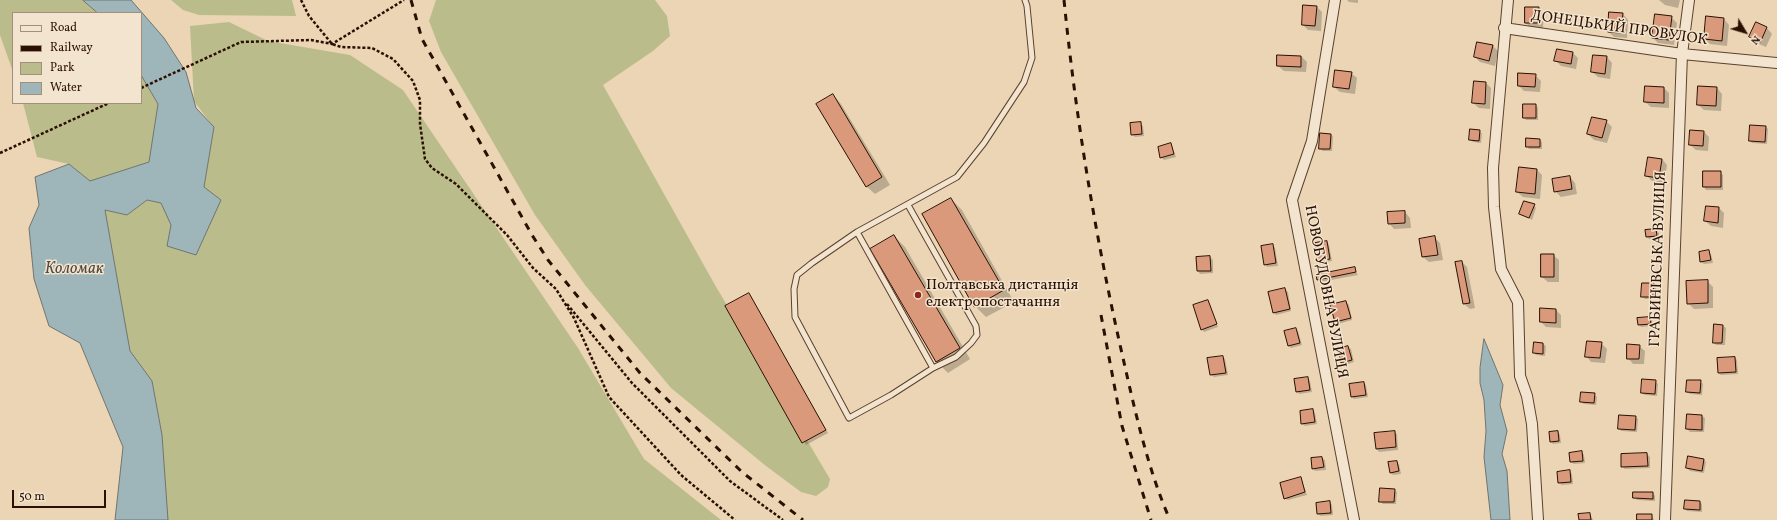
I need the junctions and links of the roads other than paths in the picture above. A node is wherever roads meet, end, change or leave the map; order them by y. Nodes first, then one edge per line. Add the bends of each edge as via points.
1 (1025, 0) edge
2 (1335, 0) edge
3 (1508, 0) edge
4 (1689, 0) edge
5 (1504, 28) junction
6 (1682, 54) junction
7 (1777, 63) edge
8 (908, 205) junction
9 (857, 232) junction
10 (933, 368) junction
11 (1354, 520) edge
12 (1538, 520) edge
13 (1665, 520) edge

1 - 8 lane via 1032,58 1024,82 984,143 957,177
2 - 11 street, НОВОБУДОВНА ВУЛИЦЯ via 1312,141 1292,200
3 - 5 street
4 - 6 street, ГРАБИНІВСЬКА ВУЛИЦЯ
5 - 6 street, ДОНЕЦЬКИЙ ПРОВУЛОК
5 - 12 street via 1493,168 1494,207 1501,269 1518,302 1520,376 1532,424
6 - 7 street, ДОНЕЦЬКИЙ ПРОВУЛОК
6 - 13 street, ГРАБИНІВСЬКА ВУЛИЦЯ
8 - 9 lane
8 - 10 lane via 976,326 977,335 971,343 956,357
9 - 10 lane
9 - 10 lane via 797,275 794,289 795,317 849,418

